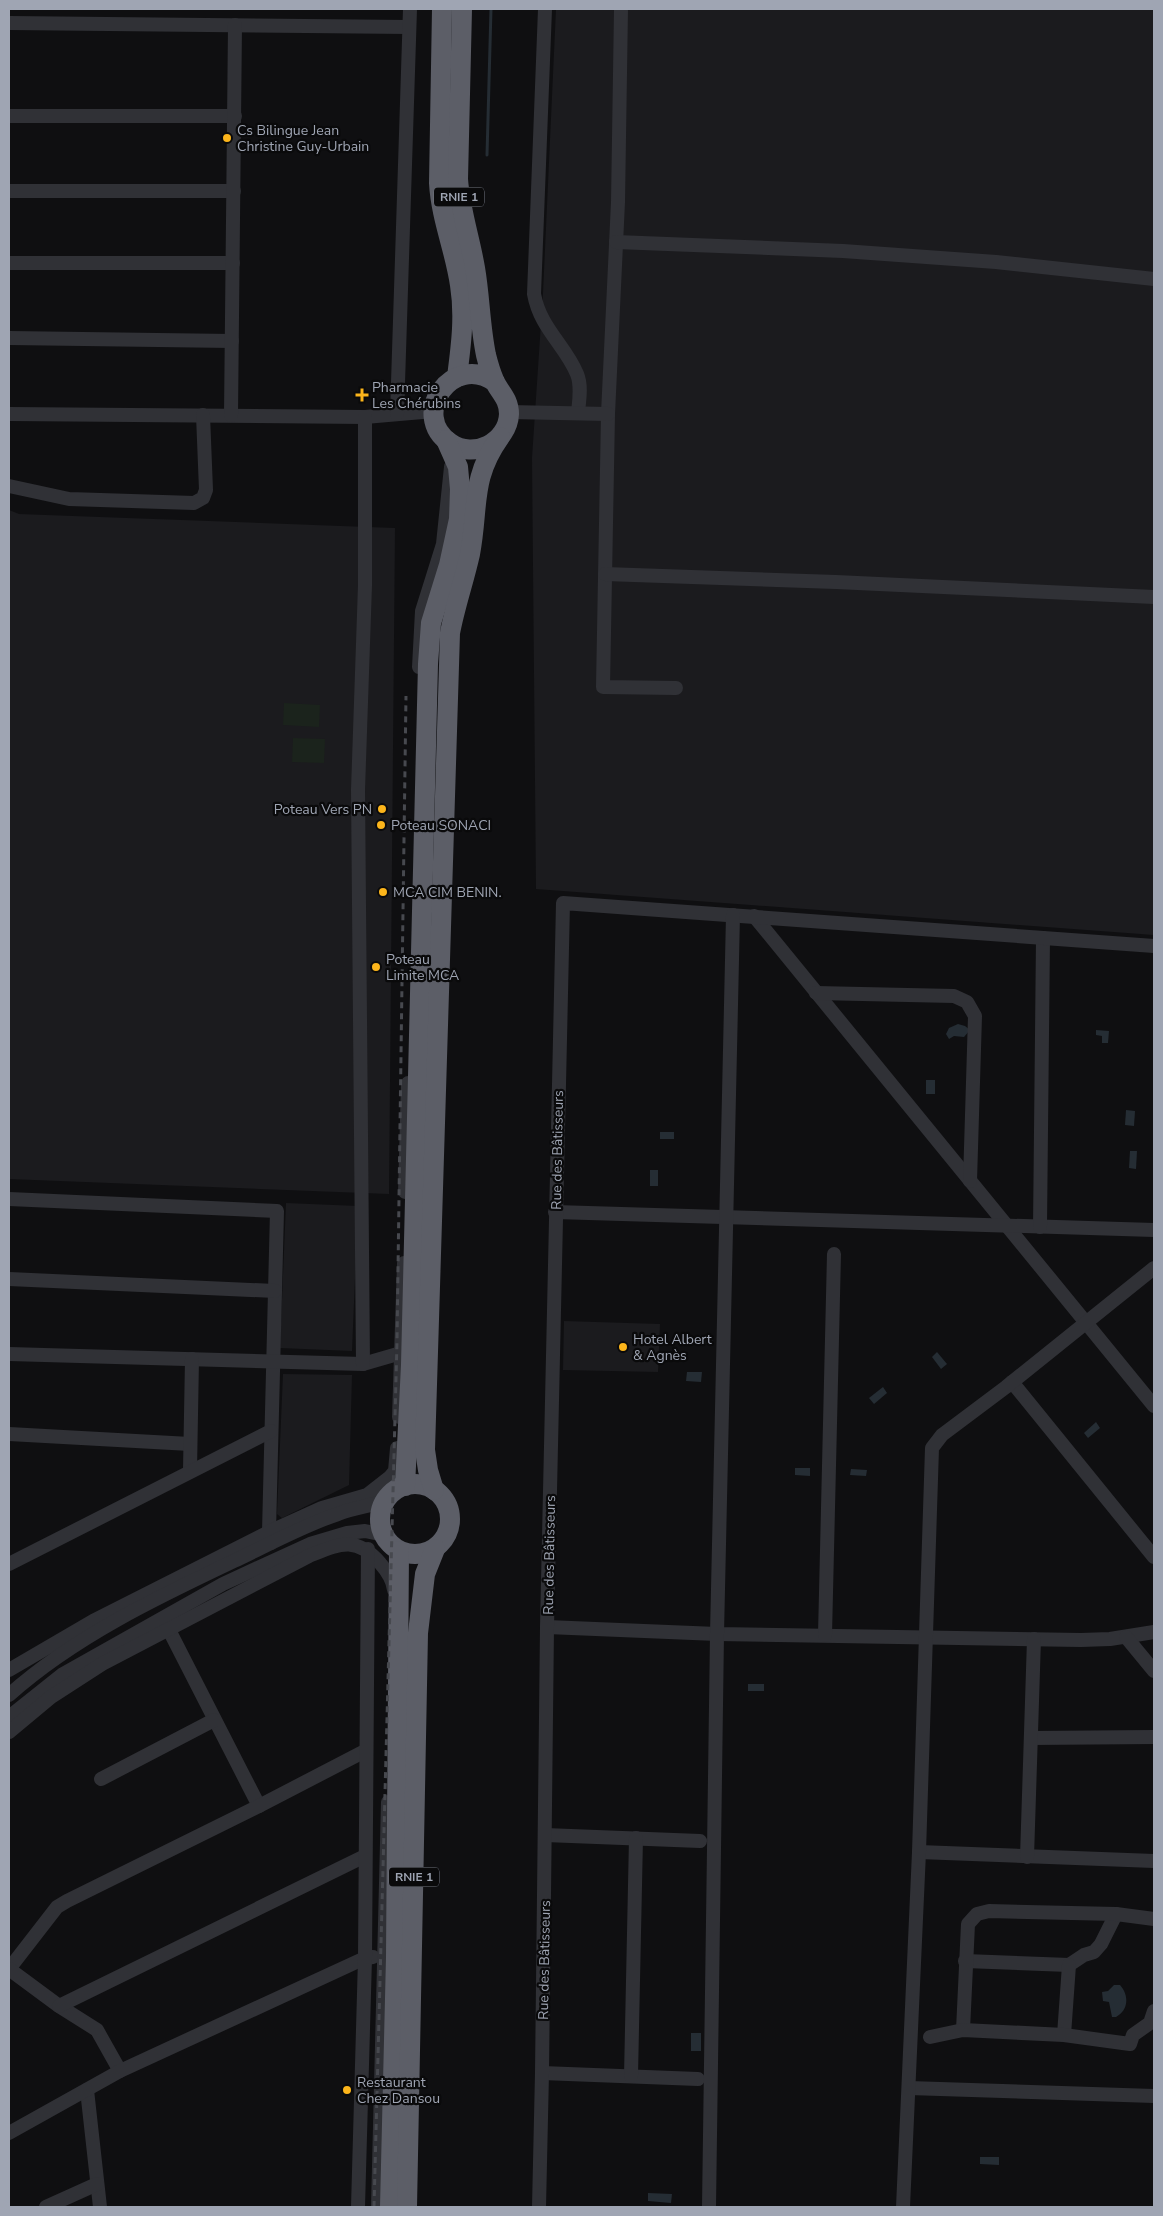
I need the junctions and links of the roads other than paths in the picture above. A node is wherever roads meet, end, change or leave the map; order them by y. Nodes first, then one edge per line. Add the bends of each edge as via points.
1 (11, 9) edge
2 (410, 9) edge
3 (442, 9) edge
4 (462, 9) edge
5 (545, 9) edge
6 (621, 9) edge
7 (9, 22) edge
8 (236, 25) junction
9 (409, 27) junction
10 (9, 116) edge
11 (235, 116) junction
12 (9, 191) edge
13 (234, 191) junction
14 (616, 242) junction
15 (9, 263) edge
16 (233, 263) junction
17 (1154, 279) edge
18 (9, 338) edge
19 (232, 342) junction
20 (457, 377) junction
21 (495, 382) junction
22 (434, 411) junction
23 (509, 412) junction
24 (9, 414) edge
25 (397, 414) junction
26 (578, 414) junction
27 (608, 414) junction
28 (203, 415) junction
29 (231, 415) junction
30 (365, 417) junction
31 (500, 437) junction
32 (450, 447) junction
33 (9, 486) edge
34 (605, 574) junction
35 (1154, 597) edge
36 (676, 688) dead end
37 (733, 915) junction
38 (754, 916) junction
39 (1044, 938) junction
40 (1154, 946) edge
41 (816, 993) junction
42 (970, 1181) junction
43 (9, 1199) edge
44 (555, 1212) junction
45 (728, 1218) junction
46 (1005, 1226) junction
47 (1040, 1227) junction
48 (1154, 1230) edge
49 (834, 1254) dead end
50 (1154, 1268) edge
51 (9, 1279) edge
52 (275, 1291) junction
53 (1087, 1323) junction
54 (401, 1352) junction
55 (9, 1354) edge
56 (192, 1359) junction
57 (273, 1361) junction
58 (362, 1364) junction
59 (1012, 1382) junction
60 (1154, 1406) edge
61 (271, 1431) junction
62 (9, 1434) edge
63 (190, 1444) junction
64 (190, 1470) junction
65 (405, 1486) junction
66 (434, 1490) junction
67 (385, 1501) junction
68 (384, 1535) junction
69 (270, 1538) junction
70 (368, 1549) junction
71 (435, 1549) junction
72 (399, 1550) junction
73 (1154, 1556) edge
74 (9, 1564) edge
75 (547, 1627) junction
76 (168, 1628) junction
77 (1154, 1632) edge
78 (716, 1634) junction
79 (825, 1635) junction
80 (926, 1637) junction
81 (1126, 1637) junction
82 (1034, 1639) junction
83 (9, 1670) edge
84 (1154, 1671) edge
85 (9, 1695) edge
86 (9, 1717) edge
87 (214, 1720) junction
88 (9, 1732) edge
89 (1154, 1737) edge
90 (1031, 1738) junction
91 (365, 1751) junction
92 (101, 1779) dead end
93 (259, 1806) junction
94 (546, 1835) junction
95 (636, 1838) junction
96 (700, 1841) dead end
97 (919, 1852) junction
98 (365, 1856) junction
99 (1027, 1857) junction
100 (1154, 1861) edge
101 (1116, 1914) junction
102 (1154, 1919) edge
103 (390, 1956) junction
104 (365, 1958) junction
105 (966, 1961) junction
106 (1068, 1965) junction
107 (9, 1969) edge
108 (59, 2006) junction
109 (1154, 2011) edge
110 (963, 2030) junction
111 (1064, 2035) junction
112 (930, 2037) dead end
113 (120, 2071) junction
114 (542, 2073) junction
115 (631, 2076) junction
116 (698, 2079) dead end
117 (910, 2088) junction
118 (87, 2090) junction
119 (1154, 2096) edge
120 (9, 2133) edge
121 (97, 2184) junction
122 (46, 2207) edge
123 (100, 2207) edge
124 (358, 2207) edge
125 (378, 2207) edge
126 (390, 2207) edge
127 (407, 2207) edge
128 (539, 2207) edge
129 (709, 2207) edge
130 (903, 2207) edge

1 - 7 street
2 - 9 street
3 - 20 highway, RNIE 1 via 439,184 440,208 455,258 463,311
4 - 21 highway, RNIE 1 via 460,204 478,287 486,356
5 - 26 street via 534,294 536,307 549,332 577,374 580,388
6 - 14 street
7 - 8 street
8 - 9 street
8 - 11 street
9 - 25 street
10 - 11 street
11 - 13 street
12 - 13 street
13 - 16 street
14 - 17 street via 843,251 996,262
14 - 27 street
15 - 16 street
16 - 19 street
18 - 19 street
19 - 29 street
20 - 21 highway via 476,375
20 - 22 highway via 440,391
21 - 23 highway, RNIE 1 via 505,396
22 - 25 street
22 - 32 highway via 438,430
23 - 26 street
23 - 31 highway, RNIE 1
24 - 28 street
25 - 30 street
26 - 27 street
27 - 34 street
28 - 29 street
28 - 33 street via 206,490 203,498 194,503 69,498
29 - 30 street
30 - 58 street via 365,585 358,790
31 - 32 highway via 488,446 474,450
31 - 66 highway, RNIE 1 via 487,454 481,470 470,554 450,633 425,1450
32 - 54 street via 443,544 425,595 419,644
32 - 65 highway via 458,467 459,519 431,623 428,664 411,1365
34 - 35 street
34 - 36 street via 603,687
37 - 38 street
37 - 44 street, Rue des Bâtisseurs via 563,903
37 - 45 street
38 - 39 street
38 - 41 street
39 - 40 street
39 - 47 street
41 - 42 street
41 - 42 street via 954,996 967,1002 975,1016
42 - 46 street
43 - 52 street via 277,1211
44 - 45 street
44 - 75 street, Rue des Bâtisseurs
45 - 46 street
45 - 78 street
46 - 47 street
46 - 53 street
47 - 48 street
49 - 79 street
50 - 53 street
51 - 52 street
52 - 57 street
53 - 59 street
53 - 60 street
54 - 58 street
54 - 69 street via 396,1468 390,1478 367,1495 322,1508
55 - 56 street
56 - 57 street
56 - 63 street
57 - 58 street
57 - 61 street
59 - 73 street
59 - 80 street via 942,1435 932,1448
61 - 64 street
61 - 69 street
62 - 63 street
63 - 64 street
64 - 74 street
65 - 66 highway via 420,1484
65 - 67 highway via 392,1492
66 - 71 highway, RNIE 1 via 445,1501 450,1523 445,1538
67 - 68 highway via 380,1520
67 - 69 street via 339,1513
68 - 72 highway via 391,1546
68 - 86 street via 365,1531 347,1533 310,1544 223,1584 63,1674
69 - 83 street via 93,1621
69 - 85 street via 102,1629 27,1678
70 - 76 street via 354,1544 338,1544
70 - 91 street
70 - 103 street via 394,1585
71 - 72 highway via 421,1554
71 - 127 highway, RNIE 1 via 425,1574 418,1632
72 - 103 highway, RNIE 1
75 - 78 street
75 - 94 street, Rue des Bâtisseurs
76 - 87 street
76 - 88 street via 59,1692
77 - 81 street
78 - 79 street
78 - 129 street
79 - 80 street
80 - 82 street
80 - 97 street
81 - 82 street
81 - 84 street
82 - 90 street
87 - 92 street
87 - 93 street
89 - 90 street
90 - 99 street
91 - 93 street
91 - 98 street
93 - 107 street via 67,1901 57,1908
94 - 95 street
94 - 114 street, Rue des Bâtisseurs
95 - 96 street
95 - 115 street
97 - 99 street
97 - 117 street
98 - 104 street
98 - 108 street
99 - 100 street
101 - 102 street
101 - 105 street via 989,1911 977,1914 968,1924
101 - 106 street via 1102,1944 1094,1952
103 - 104 street
103 - 125 street
103 - 126 highway, RNIE 1
104 - 113 street
104 - 124 street
105 - 106 street
105 - 110 street
106 - 111 street
107 - 108 street
108 - 113 street via 98,2030
109 - 111 street via 1150,2023 1132,2035 1130,2044
110 - 111 street
110 - 112 street
113 - 118 street
114 - 115 street
114 - 128 street, Rue des Bâtisseurs
115 - 116 street
117 - 119 street
117 - 130 street
118 - 120 street
118 - 121 street
121 - 122 street
121 - 123 street

